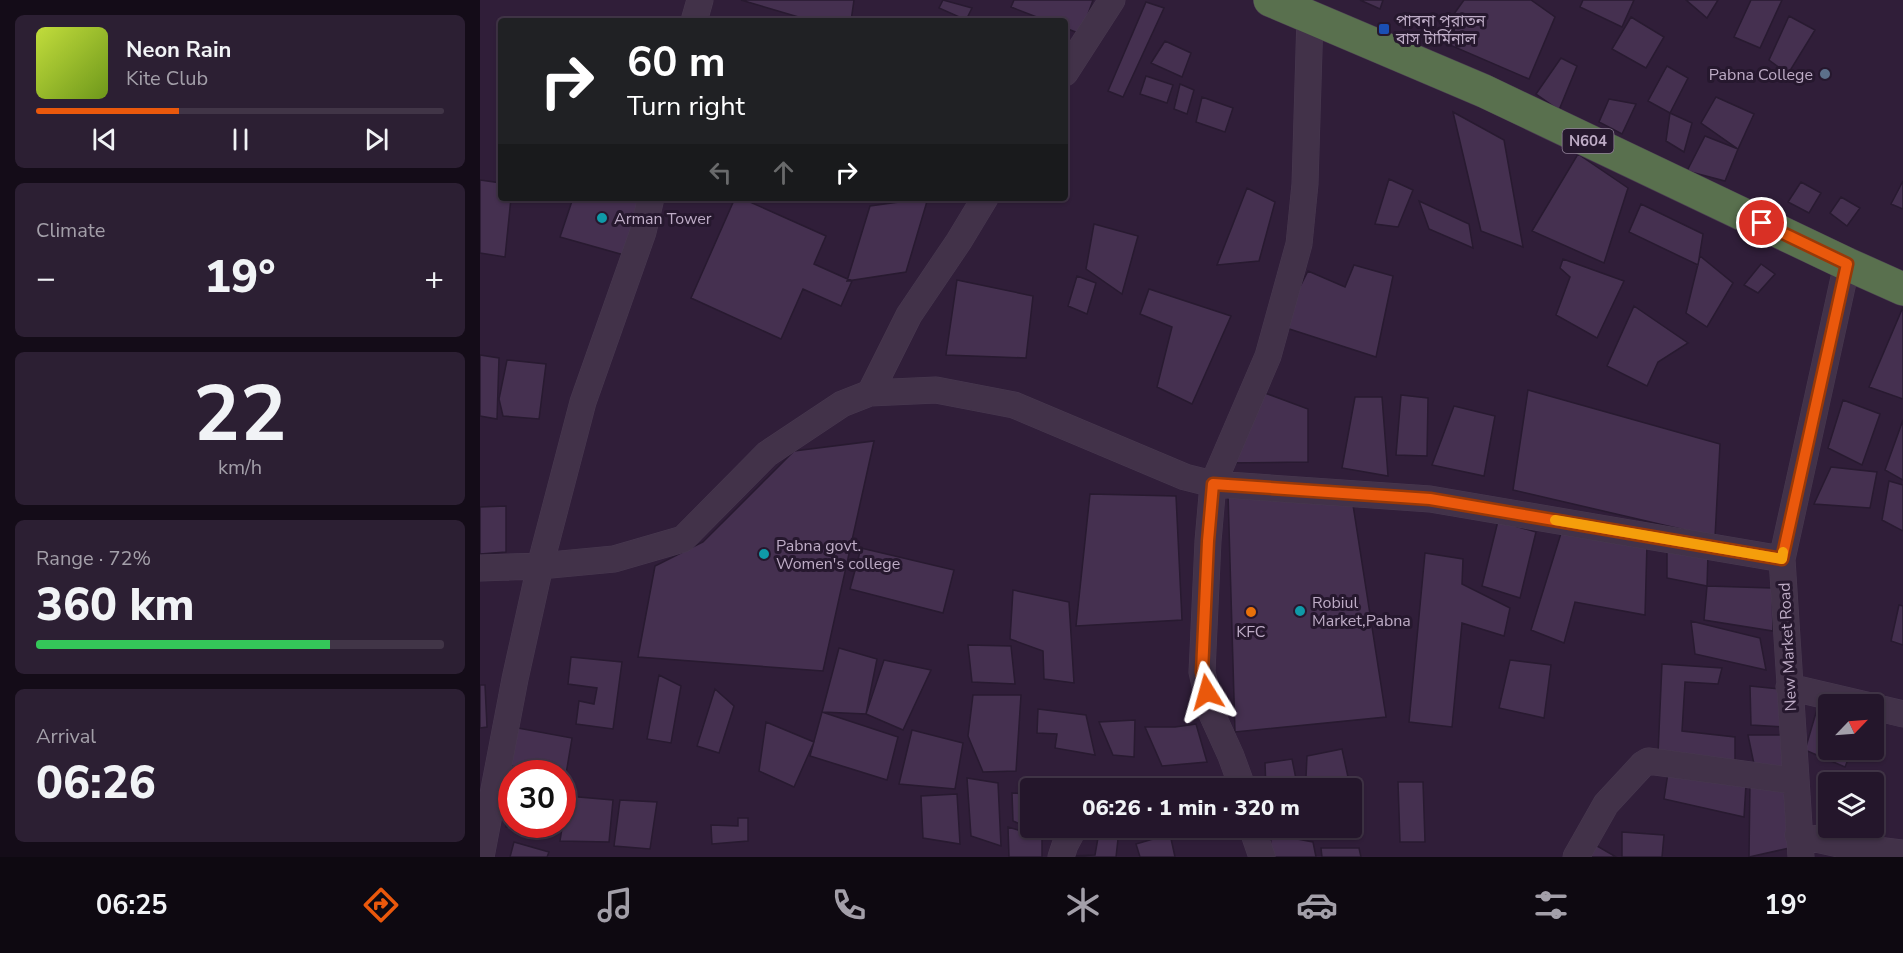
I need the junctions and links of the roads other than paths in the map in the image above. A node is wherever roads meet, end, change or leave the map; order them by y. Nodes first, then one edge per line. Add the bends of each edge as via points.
1 (700, 0) edge
2 (1112, 0) edge
3 (1270, 0) edge
4 (1309, 11) edge
5 (695, 18) edge
6 (1068, 68) edge
7 (650, 201) edge
8 (983, 201) edge
9 (1847, 264) junction
10 (1903, 289) edge
11 (870, 393) junction
12 (1213, 484) junction
13 (1782, 559) junction
14 (540, 566) junction
15 (480, 568) edge
16 (1789, 687) junction
17 (1819, 694) edge
18 (1884, 709) edge
19 (1903, 714) edge
20 (1239, 778) edge
21 (1795, 781) junction
22 (1069, 838) edge
23 (1255, 838) edge
24 (1799, 846) edge
25 (1903, 853) edge
26 (481, 857) edge
27 (1061, 857) edge
28 (1262, 857) edge
29 (1576, 857) edge

1 - 5 street
2 - 6 street
3 - 4 highway, N604
4 - 9 highway, N604
4 - 12 street via 1305,183 1299,244 1268,356
7 - 14 street via 583,402
8 - 11 street via 909,315
9 - 10 highway, N604
9 - 13 street, New Market Road
11 - 12 street via 936,390 1014,405 1185,477
11 - 14 street via 842,404 767,454 683,539 614,559
12 - 13 street via 1430,499
12 - 20 street via 1202,672 1211,712
13 - 16 street, New Market Road
14 - 15 street
14 - 26 street
16 - 17 street
16 - 21 street, New Market Road
18 - 19 street
21 - 24 street, New Market Road
21 - 29 street via 1648,761 1606,804
22 - 27 street
23 - 28 street
24 - 25 street

